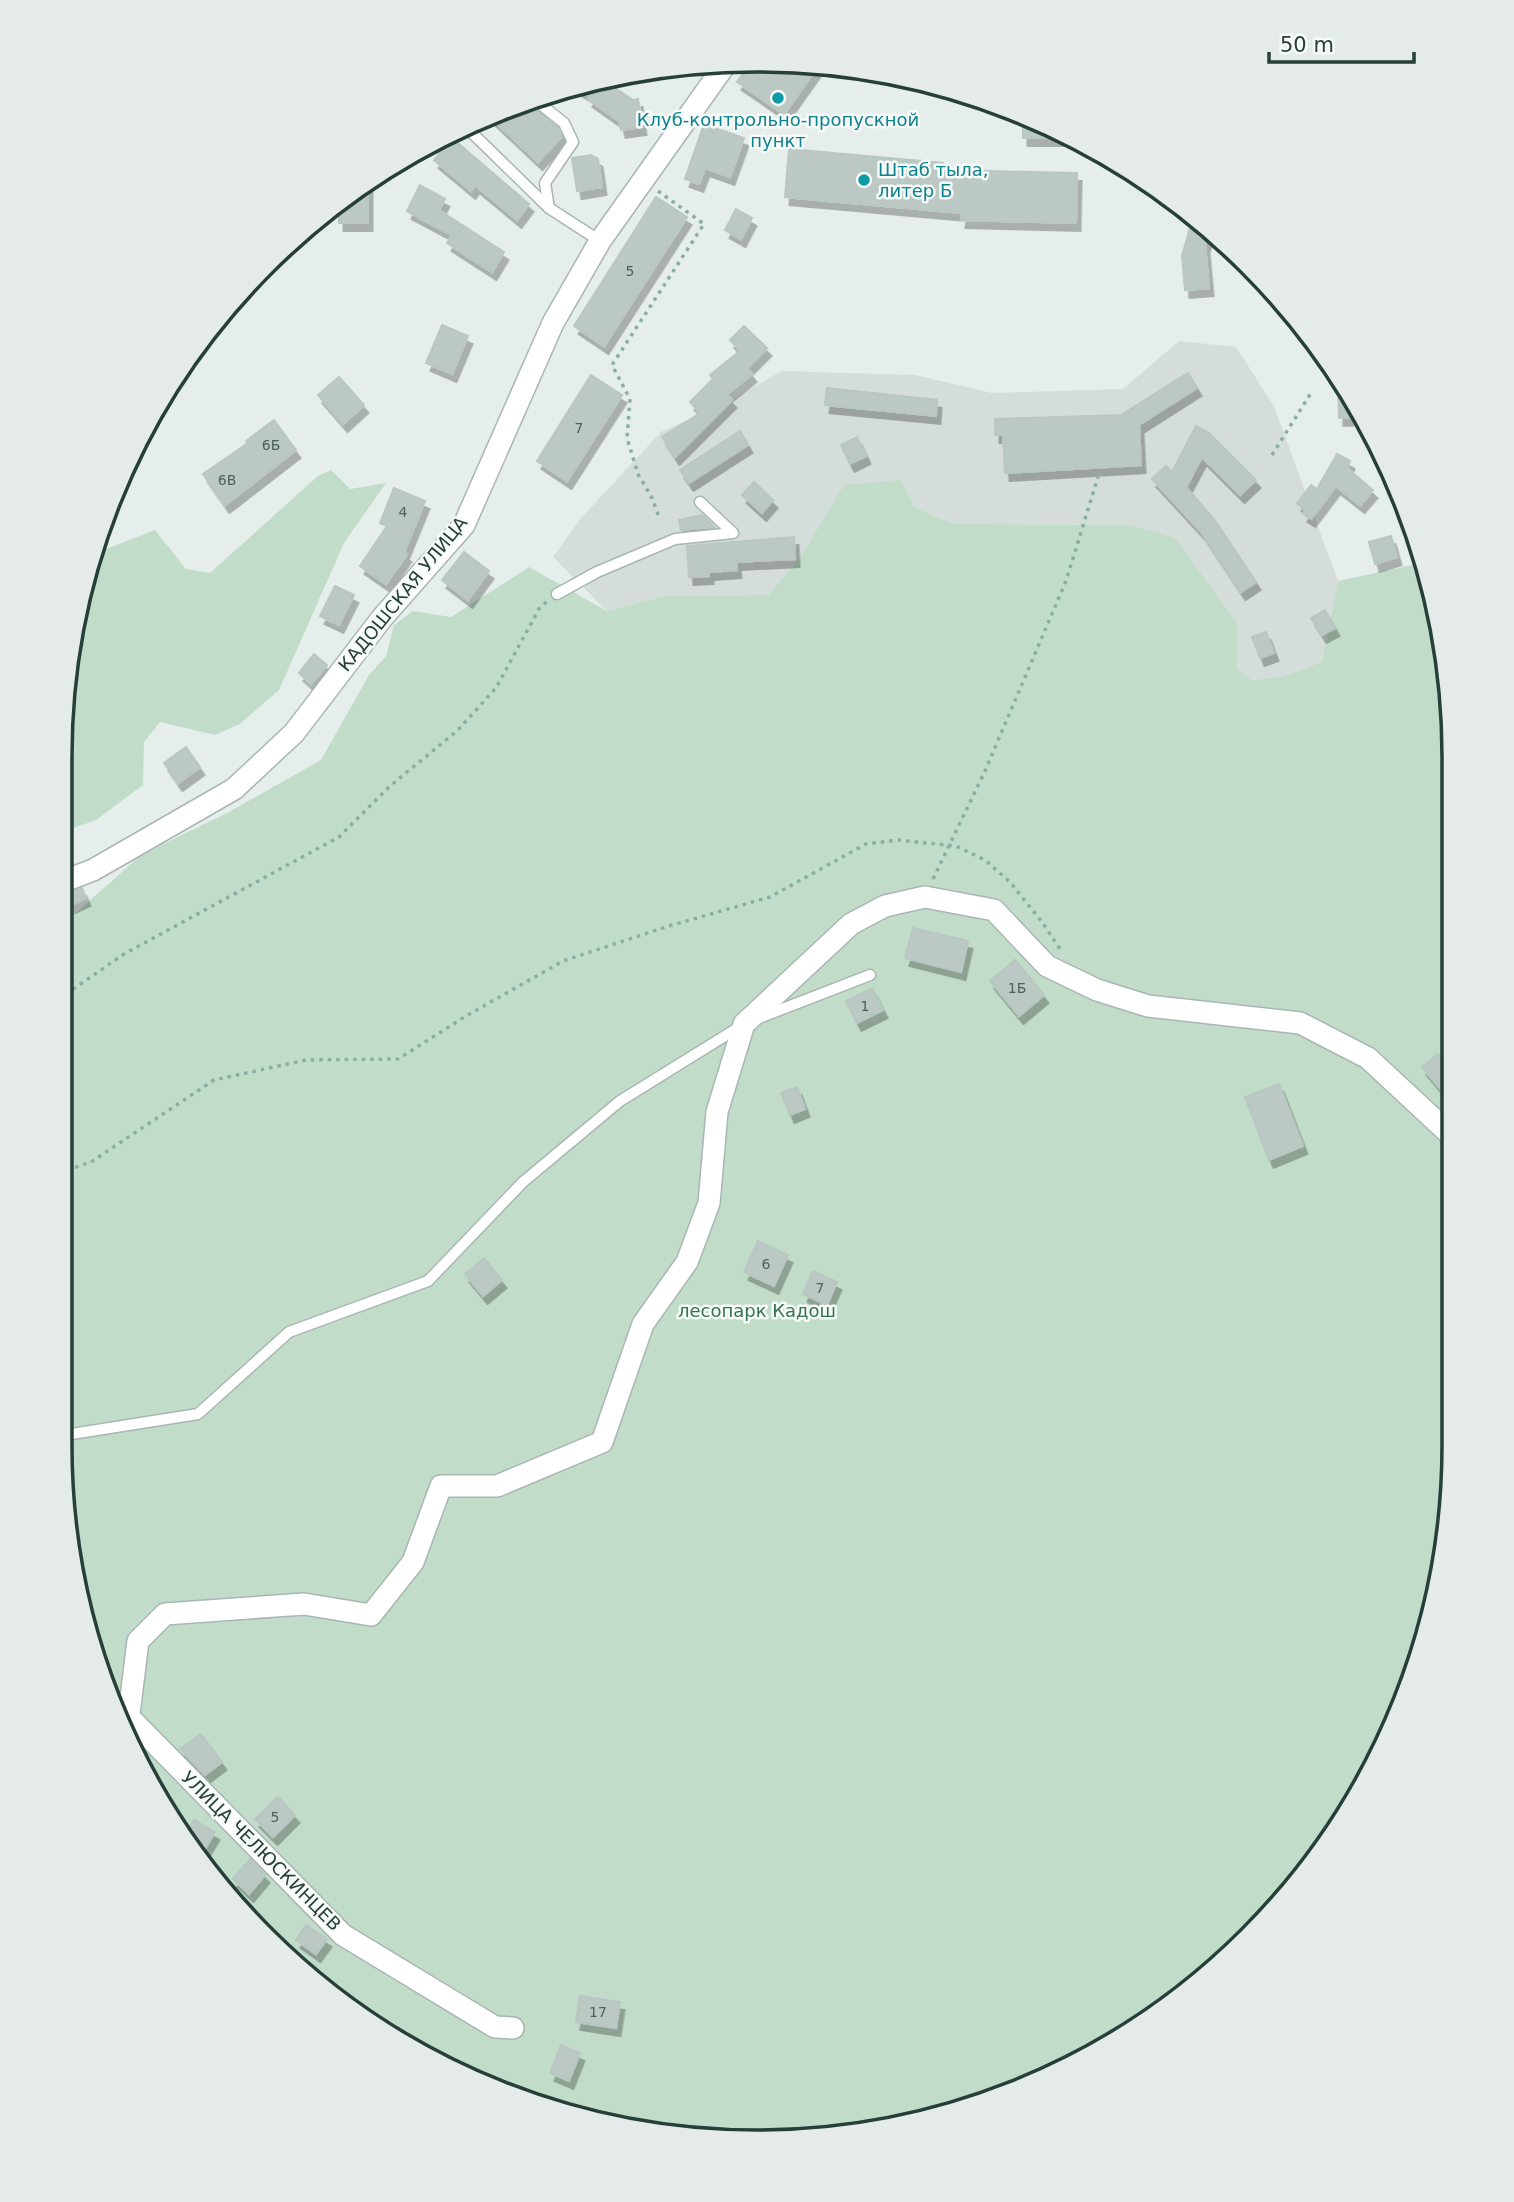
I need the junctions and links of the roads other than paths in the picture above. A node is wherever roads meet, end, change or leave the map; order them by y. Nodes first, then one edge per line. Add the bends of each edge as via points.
1 (719, 73) edge
2 (543, 106) edge
3 (473, 134) edge
4 (549, 208) junction
5 (600, 241) junction
6 (700, 502) dead end
7 (557, 594) road end
8 (72, 878) edge
9 (870, 975) dead end
10 (744, 1024) junction
11 (1442, 1127) edge
12 (72, 1435) edge
13 (129, 1719) edge
14 (137, 1737) edge
15 (513, 2028) dead end

1 - 5 street, КАДОШСКАЯ УЛИЦА
2 - 4 lane via 564,123 573,142 545,183
3 - 4 lane
4 - 5 lane
5 - 8 street, КАДОШСКАЯ УЛИЦА via 553,323 464,525 382,618 294,733 234,789
6 - 7 lane via 733,533 675,539
9 - 10 lane
10 - 11 street via 851,924 885,906 925,897 994,910 1047,966 1097,990 1148,1006 1300,1023 1368,1058
10 - 12 lane via 620,1101 523,1182 428,1282 289,1332 198,1414
10 - 13 street via 717,1112 709,1203 687,1262 643,1324 602,1442 497,1486 441,1486 413,1562 371,1615 304,1604 164,1614 138,1641
14 - 15 street, УЛИЦА ЧЕЛЮСКИНЦЕВ via 342,1935 495,2027

